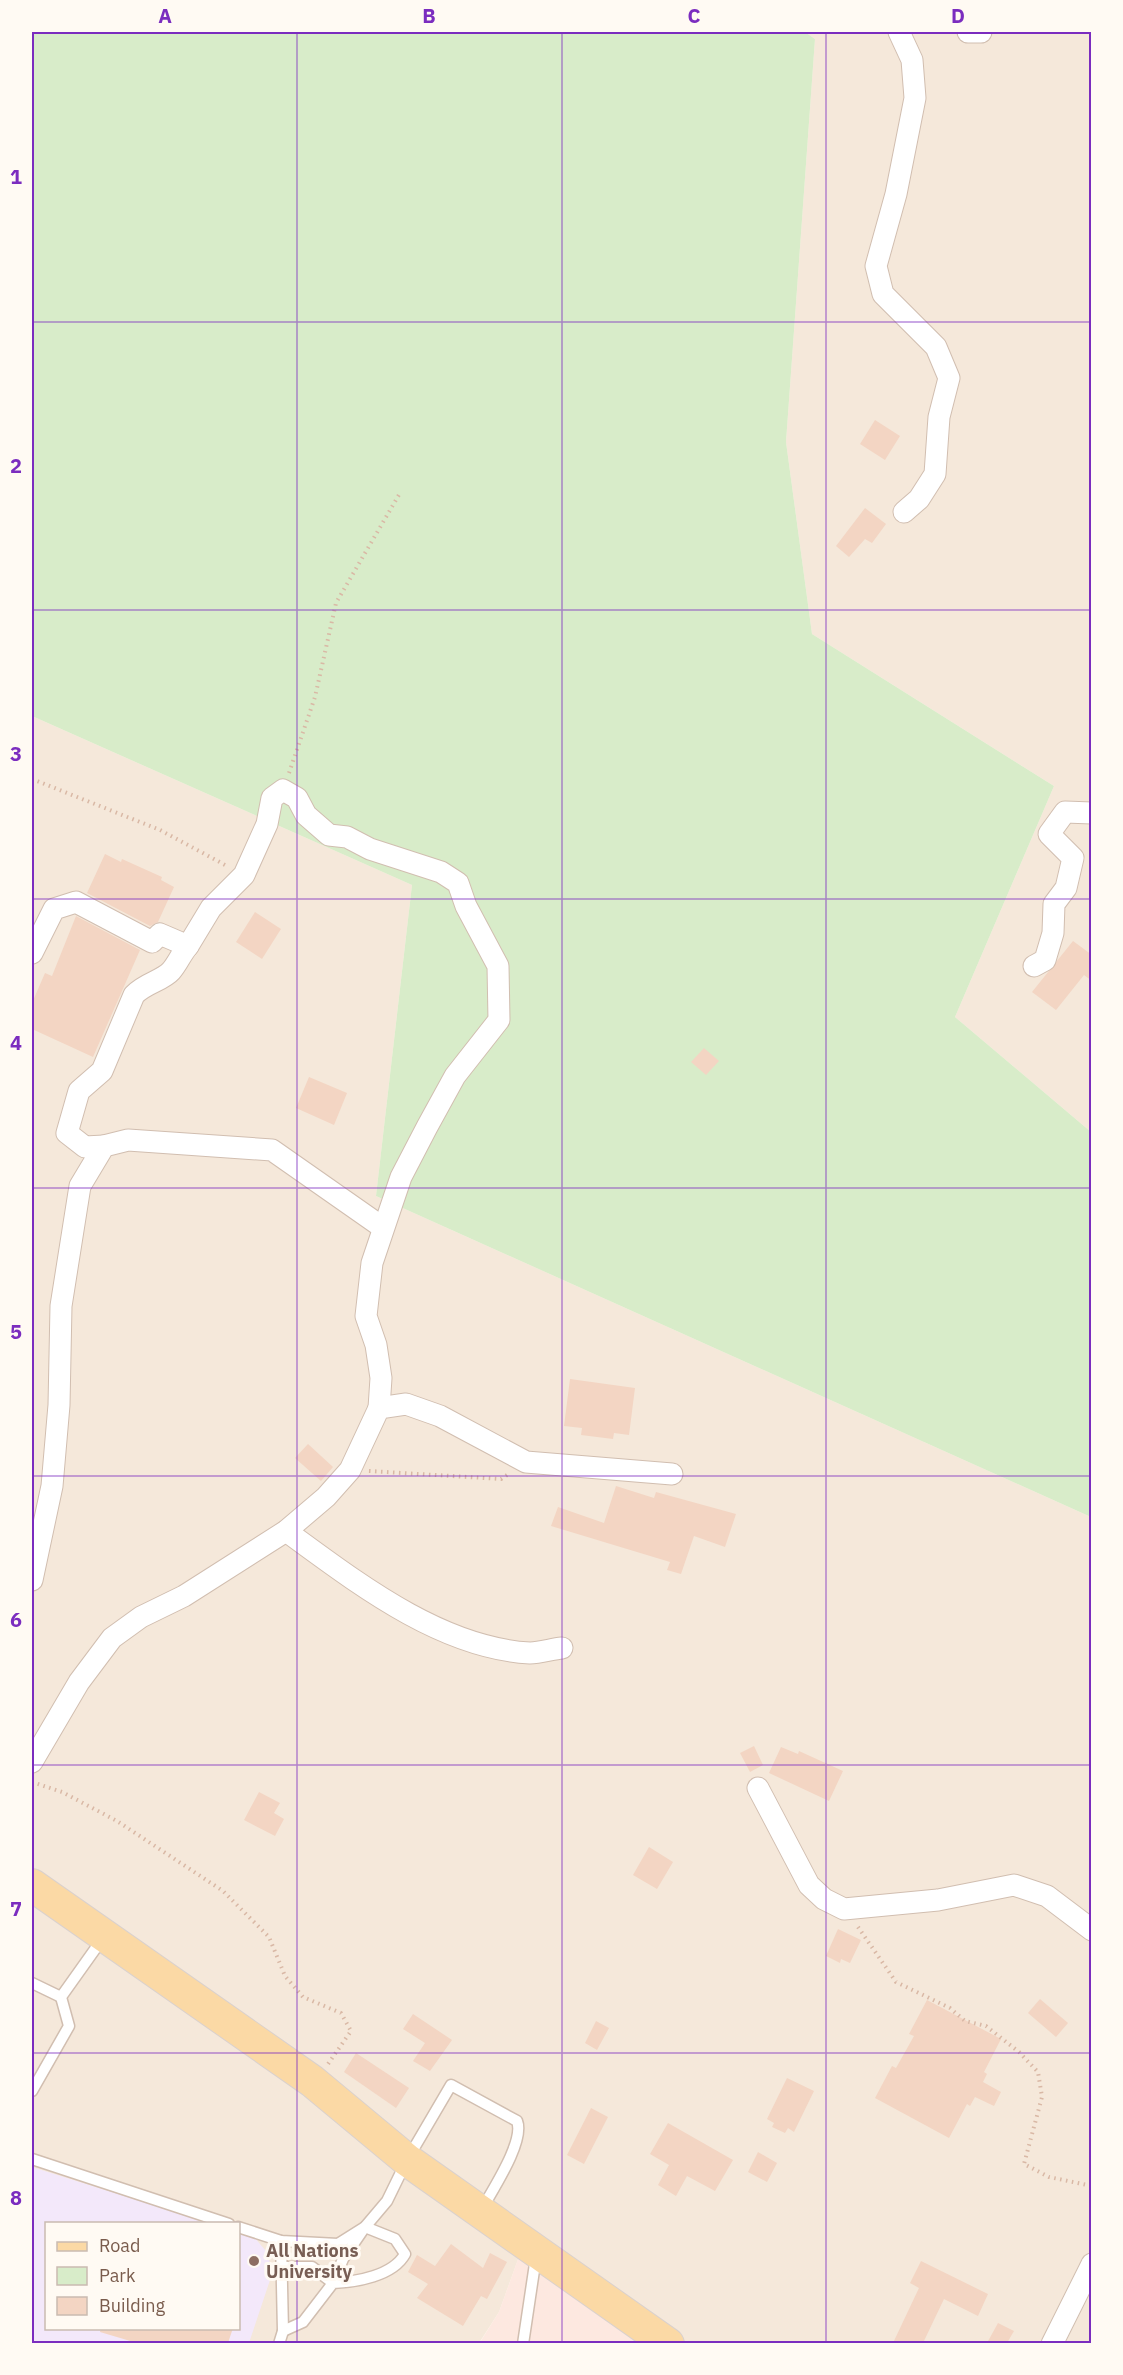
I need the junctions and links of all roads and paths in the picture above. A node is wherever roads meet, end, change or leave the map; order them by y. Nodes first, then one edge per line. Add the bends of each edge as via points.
1 (899, 32) edge
2 (968, 32) edge
3 (981, 32) edge
4 (400, 493) dead end
5 (904, 512) dead end
6 (32, 779) edge
7 (283, 790) junction
8 (1092, 813) edge
9 (244, 875) junction
10 (188, 946) junction
11 (32, 953) edge
12 (1034, 966) dead end
13 (104, 1146) junction
14 (382, 1227) junction
15 (379, 1408) junction
16 (526, 1462) junction
17 (350, 1470) junction
18 (672, 1474) dead end
19 (38, 1526) edge
20 (286, 1531) junction
21 (32, 1580) edge
22 (562, 1648) dead end
23 (32, 1762) edge
24 (32, 1782) edge
25 (758, 1788) dead end
26 (32, 1885) edge
27 (844, 1909) junction
28 (1092, 1930) edge
29 (105, 1935) junction
30 (32, 1983) edge
31 (61, 1997) junction
32 (312, 2081) junction
33 (32, 2091) edge
34 (32, 2158) edge
35 (407, 2160) junction
36 (1092, 2186) edge
37 (481, 2211) junction
38 (226, 2222) edge
39 (365, 2227) junction
40 (240, 2228) edge
41 (281, 2241) junction
42 (537, 2250) junction
43 (1092, 2264) edge
44 (282, 2266) junction
45 (333, 2283) junction
46 (283, 2331) junction
47 (279, 2343) edge
48 (523, 2343) edge
49 (665, 2343) edge
50 (1052, 2343) edge

1 - 5 street via 912,60 915,98 896,194 876,267 883,294 936,347 949,378 939,417 935,474 919,499
2 - 3 street
4 - 7 path via 336,603 315,697
6 - 9 path via 160,830
7 - 9 street via 272,798 267,824
7 - 14 street via 297,798 306,815 329,835 347,837 370,849 441,872 458,883 498,966 499,1020 455,1076 401,1177
8 - 12 street via 1065,812 1049,834 1073,858 1066,888 1054,904 1053,933 1045,960
9 - 10 street via 212,908
10 - 11 street via 160,934 152,942 76,903 54,909
10 - 13 street via 171,971 143,985 134,995 102,1071 79,1091 67,1133 85,1146
13 - 14 street via 128,1140 272,1150
13 - 19 street via 80,1186 61,1306 52,1486
14 - 15 street via 372,1263 366,1316 376,1345
15 - 16 street via 406,1404 440,1416
15 - 17 street
16 - 17 path via 501,1479
16 - 18 street
17 - 20 street
19 - 21 street
20 - 22 street via 377,1595 428,1623 472,1641 531,1653
20 - 23 street via 112,1638 79,1682
24 - 32 path via 62,1792 117,1821 223,1891 269,1937 285,1976 303,1997 341,2013 351,2031
25 - 27 street via 809,1885 824,1899
26 - 29 main road
27 - 28 street via 938,1900 1014,1885 1047,1896
27 - 36 path via 896,1982 950,2008 965,2021 986,2026 1038,2072 1042,2097 1024,2164 1049,2177
29 - 31 lane
29 - 32 main road
30 - 31 lane
31 - 33 lane via 69,2026
32 - 35 main road
34 - 38 lane
35 - 37 main road
35 - 37 lane via 451,2085 517,2121 520,2128 516,2145
35 - 39 lane via 387,2201
37 - 42 main road
39 - 41 lane via 338,2244
39 - 45 lane via 343,2259
39 - 45 lane via 395,2239 405,2254 400,2262 354,2282
40 - 41 lane
41 - 44 lane
42 - 48 lane
42 - 49 main road
43 - 50 street
44 - 45 lane via 312,2267
44 - 46 lane
45 - 46 lane via 303,2322
46 - 47 lane

